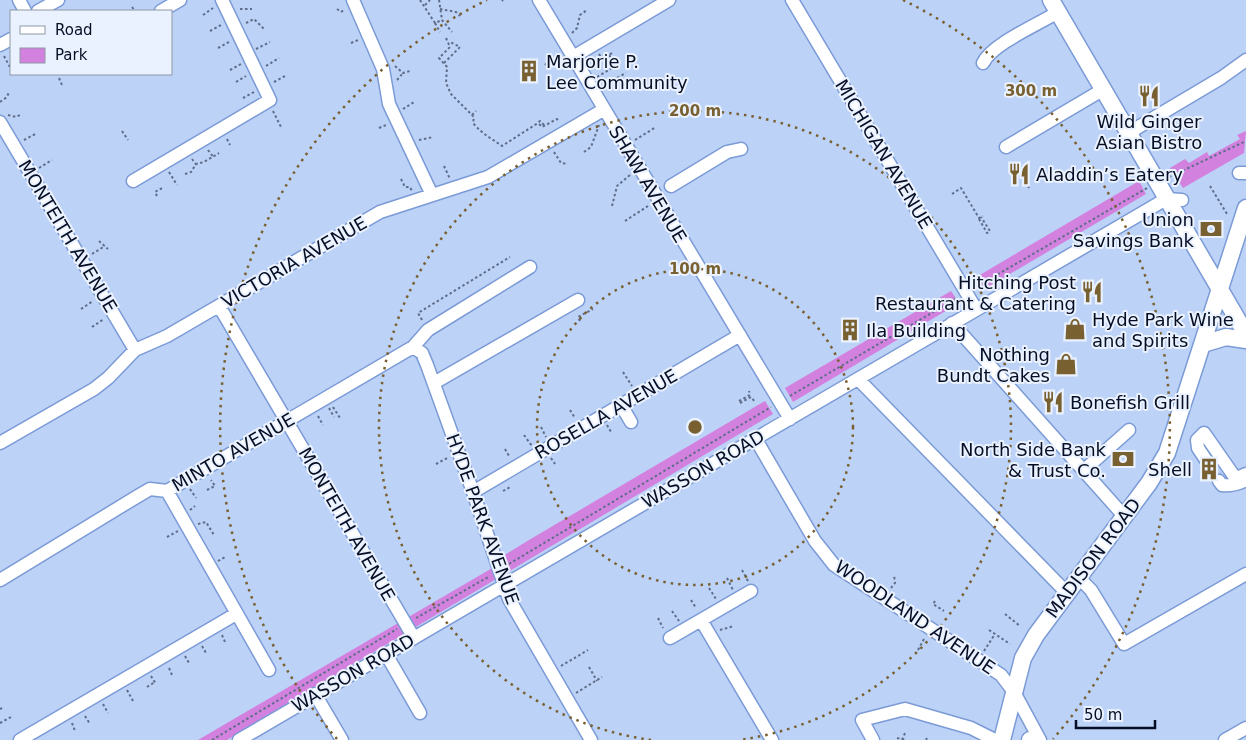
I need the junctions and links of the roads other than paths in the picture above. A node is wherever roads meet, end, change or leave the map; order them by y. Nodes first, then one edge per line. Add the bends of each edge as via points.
1 (58, 0) edge
2 (180, 0) edge
3 (539, 0) edge
4 (669, 0) edge
5 (792, 0) edge
6 (218, 4) edge
7 (351, 4) edge
8 (1055, 6) edge
9 (40, 10) edge
10 (163, 10) edge
11 (573, 57) junction
12 (1246, 60) edge
13 (983, 63) dead end
14 (1104, 89) junction
15 (602, 116) junction
16 (3, 119) edge
17 (1130, 132) junction
18 (1006, 147) dead end
19 (741, 150) dead end
20 (133, 181) dead end
21 (432, 194) junction
22 (656, 197) junction
23 (1174, 199) junction
24 (1246, 208) edge
25 (530, 267) dead end
26 (1220, 291) junction
27 (578, 300) dead end
28 (219, 306) junction
29 (976, 309) junction
30 (952, 323) junction
31 (1246, 334) edge
32 (740, 335) junction
33 (1246, 340) edge
34 (1204, 344) junction
35 (413, 347) junction
36 (135, 350) junction
37 (858, 379) junction
38 (434, 383) junction
39 (621, 405) junction
40 (790, 419) junction
41 (286, 420) junction
42 (630, 422) dead end
43 (1130, 430) dead end
44 (755, 438) junction
45 (0, 442) edge
46 (1206, 460) tunnel mouth
47 (1083, 471) junction
48 (1246, 474) edge
49 (1246, 480) edge
50 (1218, 481) dead end
51 (167, 491) junction
52 (473, 492) junction
53 (1124, 516) junction
54 (1246, 574) edge
55 (1078, 578) junction
56 (0, 580) edge
57 (503, 586) junction
58 (749, 586) road end
59 (1067, 593) junction
60 (236, 614) junction
61 (699, 615) junction
62 (667, 634) road end
63 (414, 638) junction
64 (386, 654) junction
65 (269, 670) dead end
66 (1014, 692) junction
67 (315, 694) junction
68 (420, 713) dead end
69 (1246, 728) edge
70 (20, 740) edge
71 (239, 740) edge
72 (342, 740) edge
73 (591, 740) edge
74 (772, 740) edge
75 (874, 740) edge
76 (995, 740) edge
77 (1002, 740) edge
78 (1040, 740) edge
79 (1225, 740) edge

1 - 9 street
2 - 10 street
3 - 11 street, SHAW AVENUE
4 - 11 street
5 - 29 street, MICHIGAN AVENUE
6 - 20 street via 236,28 271,105
7 - 21 street via 384,69 389,104
8 - 13 street via 986,56
8 - 14 main road
11 - 15 street, SHAW AVENUE
12 - 17 street
14 - 17 main road
14 - 18 street
15 - 21 street, VICTORIA AVENUE via 488,177
15 - 22 street, SHAW AVENUE
16 - 36 street, MONTEITH AVENUE via 14,146
17 - 23 main road via 1159,182
19 - 22 street via 727,152 674,191
21 - 28 street, VICTORIA AVENUE via 380,212
22 - 32 street, SHAW AVENUE
23 - 26 main road
23 - 29 street, WASSON ROAD
24 - 26 main road, MADISON ROAD
25 - 35 street, MINTO AVENUE via 428,330
26 - 31 main road
26 - 34 main road, MADISON ROAD
27 - 38 street
28 - 36 street, VICTORIA AVENUE
28 - 41 street, MONTEITH AVENUE
29 - 30 street, WASSON ROAD
30 - 37 street, WASSON ROAD
30 - 47 street
32 - 39 street, ROSELLA AVENUE
32 - 40 street, SHAW AVENUE
33 - 34 main road via 1226,337
34 - 53 main road, MADISON ROAD via 1167,453
35 - 38 street, HYDE PARK AVENUE via 422,354
35 - 41 street, MINTO AVENUE
36 - 45 street, VICTORIA AVENUE via 94,389
37 - 40 street, WASSON ROAD
37 - 59 street
38 - 52 street, HYDE PARK AVENUE
39 - 42 street
39 - 52 street, ROSELLA AVENUE
40 - 44 street, WASSON ROAD
41 - 51 street, MINTO AVENUE
41 - 63 street, MONTEITH AVENUE
43 - 47 street
44 - 57 street, WASSON ROAD
44 - 66 street, WOODLAND AVENUE via 815,541 834,565 1001,675
46 - 48 street via 1197,440 1204,432 1234,476
47 - 53 street
49 - 50 street via 1226,486
51 - 56 street, MINTO AVENUE via 150,489
51 - 60 street
52 - 57 street, HYDE PARK AVENUE
53 - 55 main road, MADISON ROAD
54 - 55 street via 1124,644 1090,590
55 - 59 main road, MADISON ROAD
57 - 63 street, WASSON ROAD
57 - 73 street, HYDE PARK AVENUE
58 - 61 street
59 - 66 main road, MADISON ROAD via 1023,658
60 - 65 street
60 - 70 street
61 - 62 street
61 - 74 street
63 - 64 street, WASSON ROAD
64 - 67 street, WASSON ROAD
64 - 68 street
66 - 77 main road, MADISON ROAD
66 - 78 street, WOODLAND AVENUE
67 - 71 street, WASSON ROAD
67 - 72 street
69 - 79 street
75 - 76 street via 862,720 905,709 971,728

